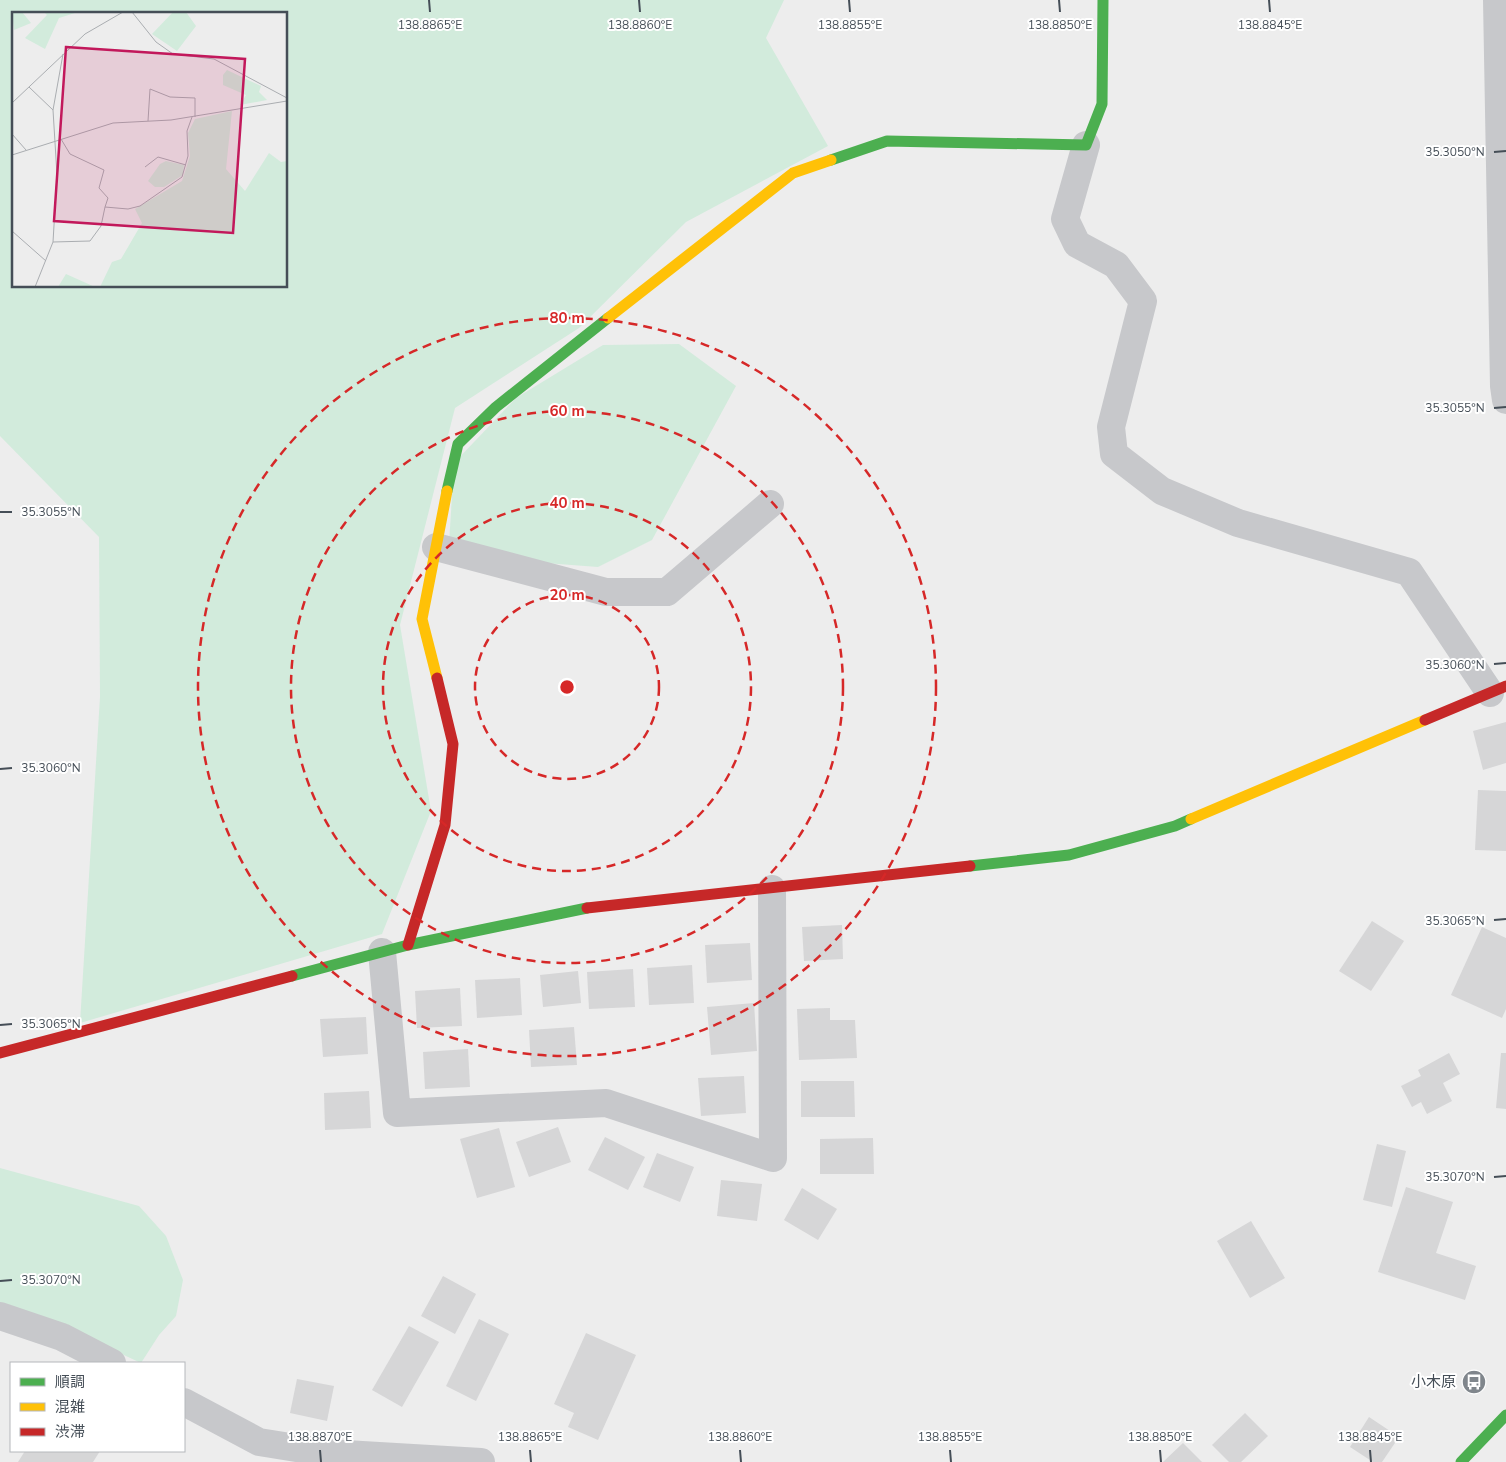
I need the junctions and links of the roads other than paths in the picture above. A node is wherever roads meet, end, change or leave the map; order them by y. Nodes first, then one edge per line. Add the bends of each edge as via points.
1 (1103, 0) edge
2 (1497, 0) edge
3 (1086, 145) junction
4 (1506, 400) edge
5 (770, 504) dead end
6 (436, 547) junction
7 (1498, 689) edge
8 (772, 889) junction
9 (408, 945) junction
10 (382, 952) junction
11 (0, 1053) edge
12 (0, 1316) edge
13 (110, 1362) edge
14 (185, 1403) edge
15 (1506, 1414) edge
16 (480, 1462) edge
17 (1461, 1462) edge

1 - 3 street via 1102,104
2 - 4 street
3 - 6 street via 887,141 793,173 538,372 458,444
3 - 7 street via 1065,219 1076,244 1116,265 1143,301 1111,426 1114,454 1162,491 1238,523 1409,572
5 - 6 street via 667,592 606,592
6 - 9 street via 422,619 453,744 445,825
7 - 8 street via 1175,826 1069,855
8 - 9 street via 582,908
8 - 10 street via 773,1158 606,1103 397,1113
9 - 10 street
10 - 11 street
12 - 13 street via 62,1336
14 - 16 street via 259,1442 328,1453
15 - 17 street

